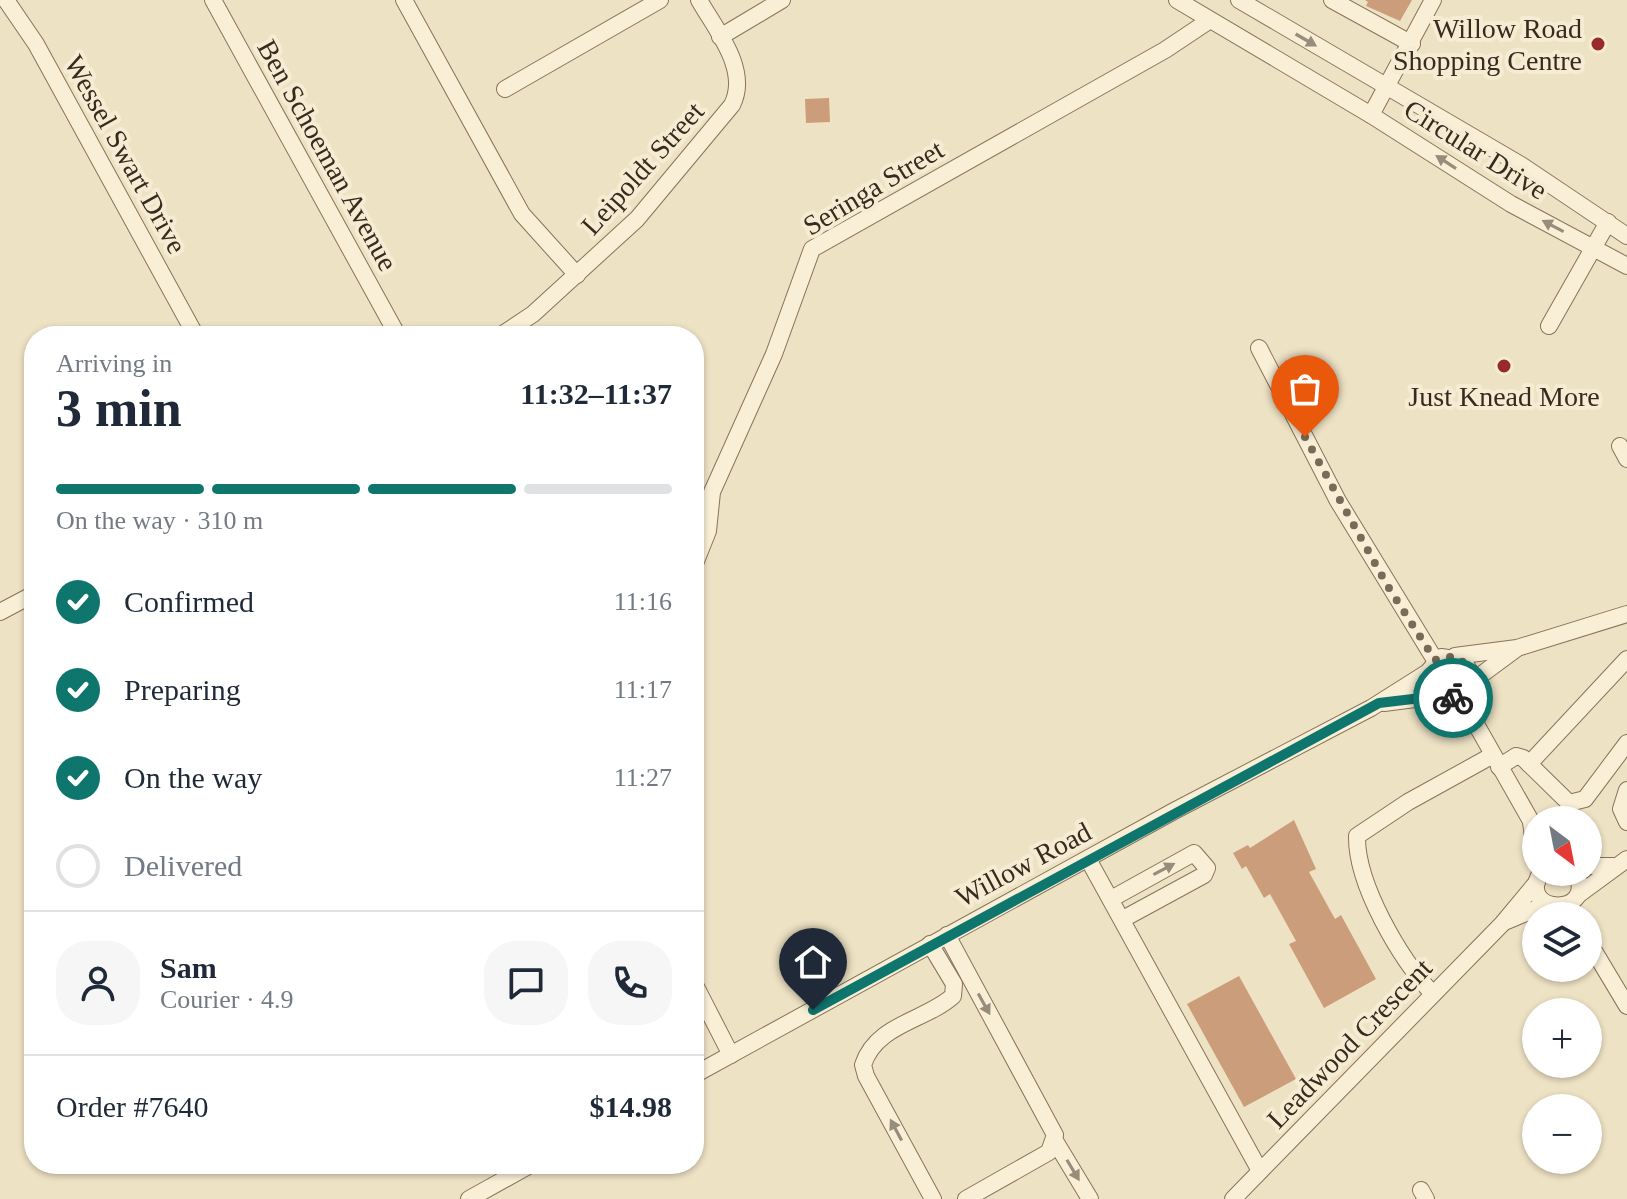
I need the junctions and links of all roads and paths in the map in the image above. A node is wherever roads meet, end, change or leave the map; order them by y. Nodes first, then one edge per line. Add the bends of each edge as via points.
1 (6, 0) edge
2 (213, 0) edge
3 (404, 0) edge
4 (660, 0) edge
5 (699, 0) edge
6 (782, 0) edge
7 (1177, 0) edge
8 (1332, 0) edge
9 (1433, 0) edge
10 (1242, 1) edge
11 (1210, 20) junction
12 (720, 37) junction
13 (1412, 44) junction
14 (1387, 87) junction
15 (505, 89) dead end
16 (1371, 115) junction
17 (1608, 222) junction
18 (1627, 236) edge
19 (1595, 248) junction
20 (1627, 266) edge
21 (577, 275) junction
22 (191, 326) edge
23 (392, 326) edge
24 (517, 326) edge
25 (1549, 326) dead end
26 (1259, 348) dead end
27 (704, 546) edge
28 (24, 599) edge
29 (0, 612) edge
30 (1627, 614) edge
31 (1517, 648) junction
32 (1455, 656) junction
33 (1627, 659) edge
34 (1432, 666) junction
35 (1470, 684) junction
36 (1443, 697) junction
37 (1379, 703) junction
38 (1477, 726) junction
39 (1627, 743) edge
40 (1496, 761) junction
41 (1529, 764) junction
42 (1627, 790) edge
43 (1522, 807) edge
44 (1626, 817) edge
45 (1088, 859) junction
46 (1620, 862) edge
47 (1529, 886) edge
48 (1538, 886) edge
49 (1578, 886) edge
50 (1577, 896) junction
51 (1111, 899) junction
52 (1548, 902) edge
53 (1571, 902) edge
54 (1578, 902) edge
55 (1522, 918) edge
56 (1123, 919) junction
57 (1502, 924) junction
58 (947, 935) junction
59 (930, 944) junction
60 (1602, 964) edge
61 (1433, 994) junction
62 (704, 1002) edge
63 (1627, 1006) edge
64 (731, 1055) junction
65 (704, 1070) edge
66 (1055, 1141) junction
67 (1260, 1171) junction
68 (514, 1174) edge
69 (469, 1199) edge
70 (933, 1199) edge
71 (966, 1199) edge
72 (1090, 1199) edge
73 (1233, 1199) edge

1 - 22 street, Wessel Swart Drive via 36,44
2 - 23 street, Ben Schoeman Avenue
3 - 21 street via 522,214
4 - 15 street
5 - 12 street, Leipoldt Street
6 - 12 street
7 - 11 street, Circular Drive
8 - 13 street
9 - 13 street
10 -> 14 street, Circular Drive
11 - 16 street, Circular Drive
11 - 27 street, Seringa Street via 812,249 774,354 712,492
12 - 21 street, Leipoldt Street via 738,77 732,105 647,209
13 - 14 street
14 - 16 street
14 - 17 street, Circular Drive
19 -> 16 street, Circular Drive via 1511,204
17 - 18 street, Circular Drive
17 - 19 street
19 - 20 street, Circular Drive
19 - 25 street
21 - 24 street, Leipoldt Street
26 - 34 street
28 - 29 street
30 - 31 street, Willow Road
31 - 32 street, Willow Road
31 - 35 street, Willow Road
32 - 34 street, Willow Road
32 - 35 street via 1468,666
33 - 41 street
34 - 36 street via 1429,685
34 - 37 street, Willow Road
35 - 36 street, Willow Road via 1462,695
35 - 38 street
36 - 37 street, Willow Road
36 - 38 street
37 - 45 street, Willow Road
38 - 40 street
39 - 41 street via 1578,804 1569,803
40 - 41 street via 1516,756
40 - 43 street
40 - 61 street via 1408,802 1357,836 1362,876
42 - 44 street via 1621,809
45 - 51 street
45 - 58 street, Willow Road
46 - 50 street, Leadwood Crescent
47 - 57 street, Leadwood Crescent
48 - 52 street via 1538,894
49 - 50 street
50 - 53 street, Leadwood Crescent
50 - 54 street
51 - 56 street
51 -> 56 street via 1194,853 1204,863 1204,875
55 - 57 street, Leadwood Crescent
56 - 67 street
57 - 61 street, Leadwood Crescent
58 - 59 street, Willow Road
58 -> 66 street
59 - 64 street, Willow Road
70 -> 59 street via 863,1065 897,1026 953,996 955,988
60 - 63 street
61 - 67 street, Leadwood Crescent
62 - 64 street
64 - 65 street, Willow Road
66 - 71 street via 1049,1152
66 -> 72 street
67 - 73 street, Leadwood Crescent
68 - 69 street

